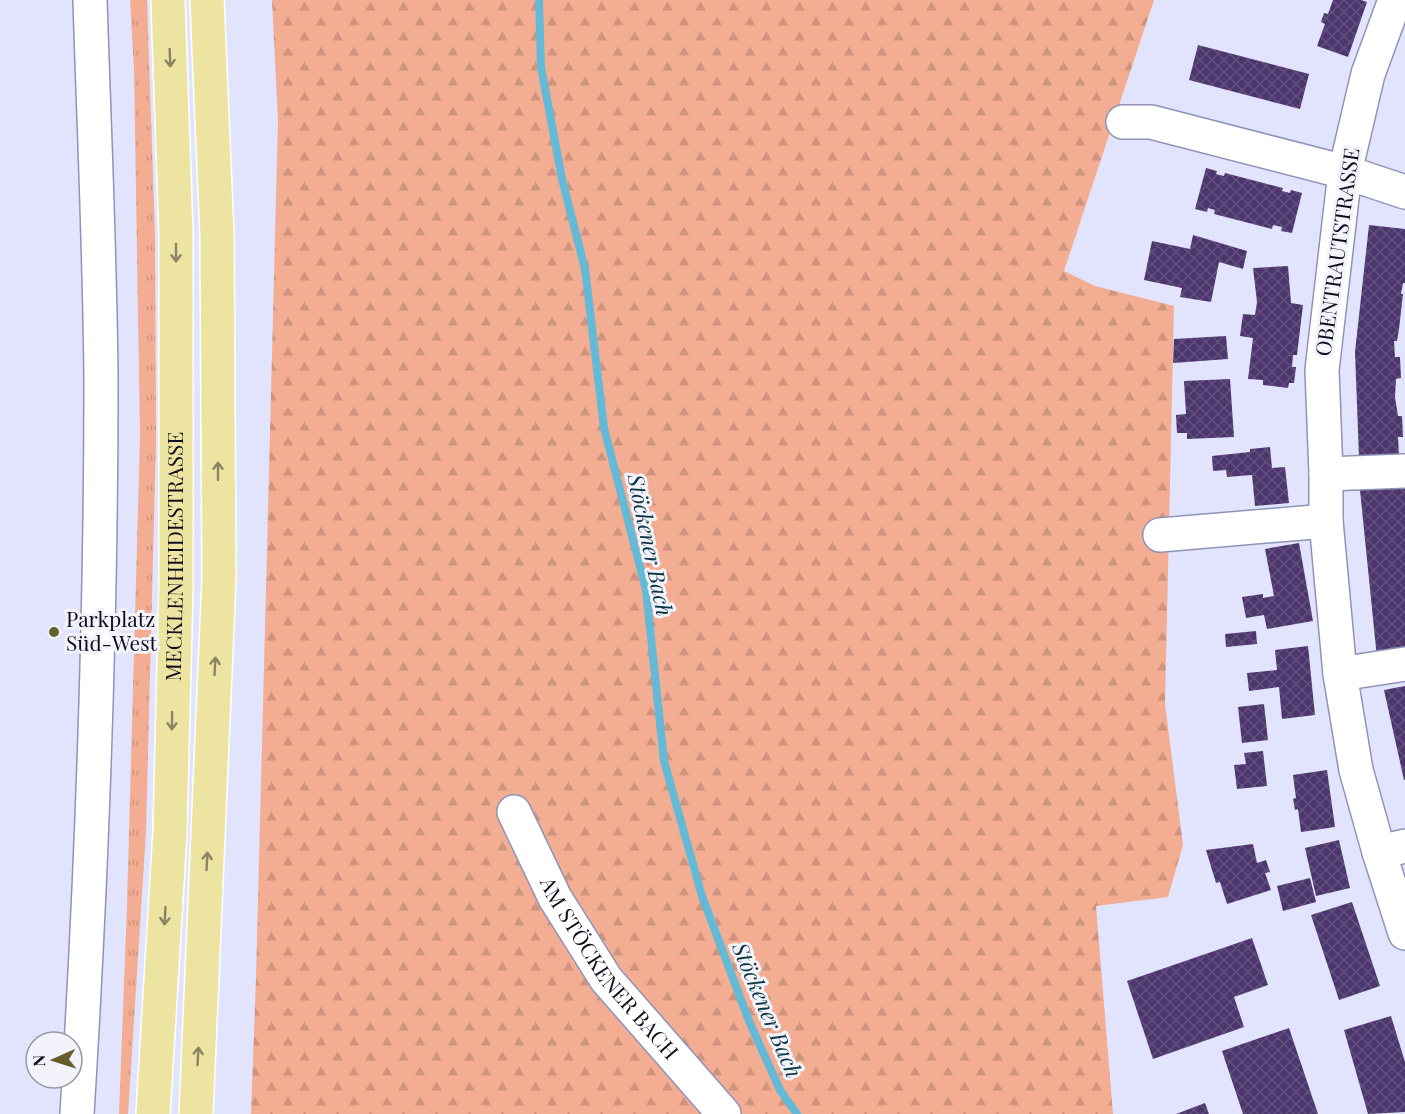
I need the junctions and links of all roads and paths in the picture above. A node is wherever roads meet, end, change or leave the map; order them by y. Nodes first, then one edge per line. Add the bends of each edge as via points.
1 (90, 0) edge
2 (168, 0) edge
3 (207, 0) edge
4 (1395, 0) edge
5 (1123, 122) dead end
6 (1345, 172) junction
7 (1405, 192) edge
8 (1405, 471) edge
9 (1326, 474) junction
10 (1326, 521) junction
11 (1160, 535) dead end
12 (1405, 663) edge
13 (1340, 674) junction
14 (514, 812) dead end
15 (1392, 849) edge
16 (1405, 933) edge
17 (76, 1114) edge
18 (153, 1114) edge
19 (196, 1114) edge
20 (724, 1114) edge

1 - 17 street via 100,373 100,533 86,982
2 -> 18 main road, MECKLENHEIDESTRASSE via 177,234 176,585 170,831
19 -> 3 main road, MECKLENHEIDESTRASSE via 219,578 216,235
4 - 6 street, OBENTRAUTSTRASSE via 1368,74
5 - 6 street via 1151,122
6 - 7 street
6 - 9 street, OBENTRAUTSTRASSE via 1322,369
8 - 9 street
9 - 10 street, OBENTRAUTSTRASSE
10 - 11 street
10 - 13 street, OBENTRAUTSTRASSE
12 - 13 street
13 - 15 street, OBENTRAUTSTRASSE via 1356,770
14 - 20 street, AM STÖCKENER BACH via 555,898 606,979
15 - 16 street, OBENTRAUTSTRASSE

